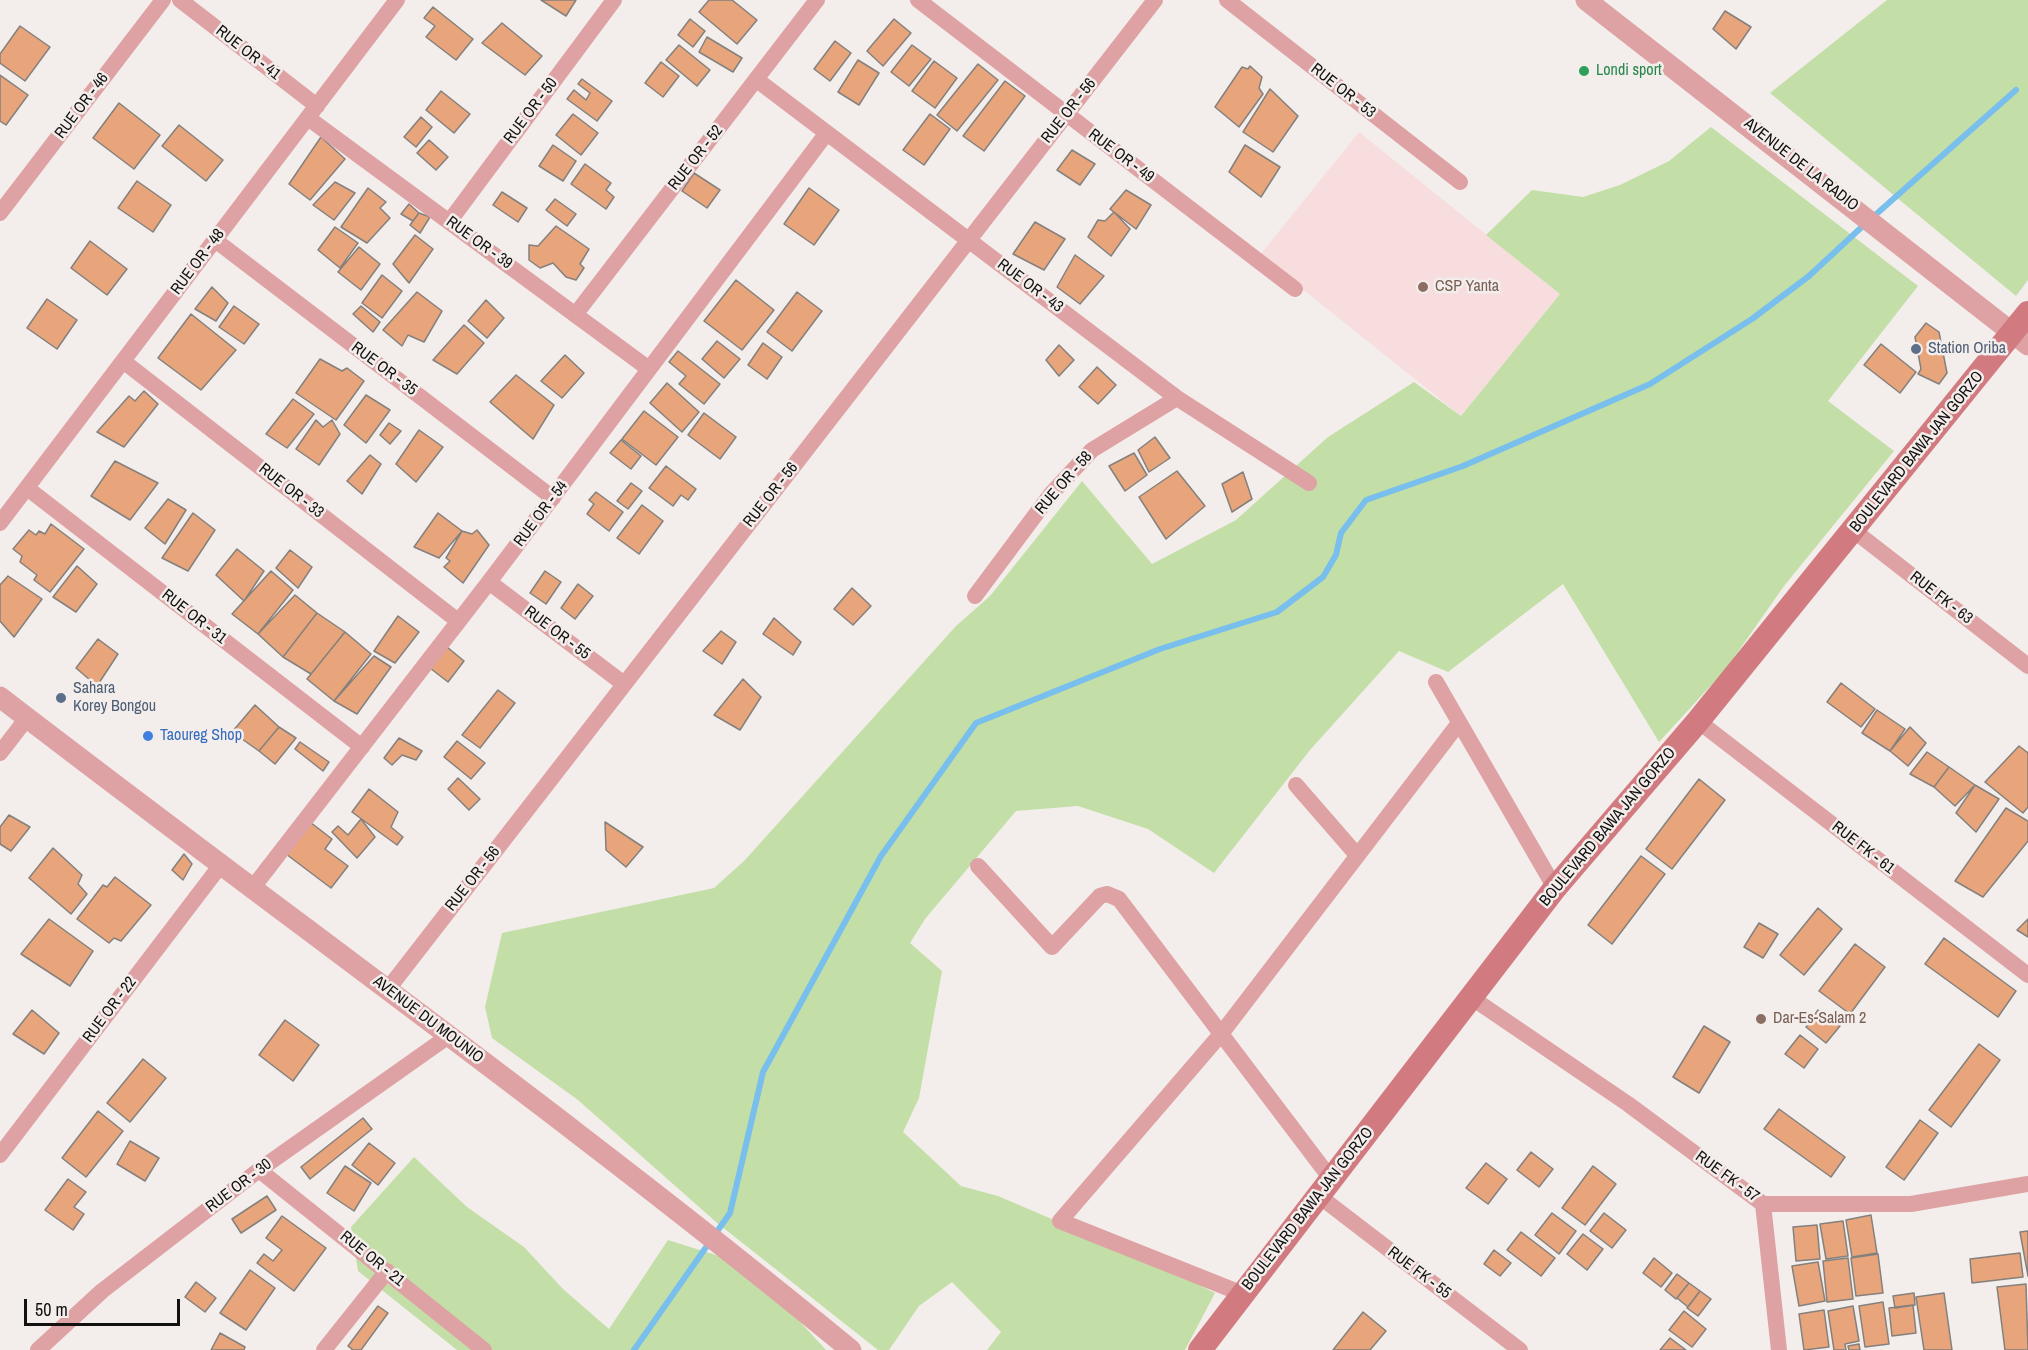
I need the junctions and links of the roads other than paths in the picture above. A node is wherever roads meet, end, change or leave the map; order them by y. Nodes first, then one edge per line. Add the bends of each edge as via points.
1 (163, 0) edge
2 (180, 0) edge
3 (397, 0) edge
4 (614, 0) edge
5 (817, 0) edge
6 (918, 0) edge
7 (1155, 0) edge
8 (1227, 0) edge
9 (1586, 0) edge
10 (757, 80) junction
11 (312, 112) junction
12 (1066, 114) junction
13 (826, 134) junction
14 (1460, 182) dead end
15 (0, 213) edge
16 (449, 222) junction
17 (969, 239) junction
18 (215, 240) junction
19 (1295, 289) dead end
20 (2028, 313) edge
21 (575, 315) junction
22 (2021, 339) edge
23 (123, 361) junction
24 (649, 369) junction
25 (1177, 399) junction
26 (1309, 483) dead end
27 (27, 488) junction
28 (554, 498) junction
29 (0, 523) edge
30 (1853, 530) junction
31 (489, 582) junction
32 (975, 596) dead end
33 (458, 621) junction
34 (2028, 666) edge
35 (1436, 682) dead end
36 (624, 684) junction
37 (0, 697) edge
38 (27, 718) junction
39 (1698, 721) junction
40 (1459, 723) junction
41 (362, 747) junction
42 (0, 753) edge
43 (1296, 785) dead end
44 (1356, 854) junction
45 (978, 866) dead end
46 (220, 867) junction
47 (1555, 888) junction
48 (251, 890) junction
49 (2028, 975) edge
50 (388, 989) junction
51 (1472, 998) junction
52 (1221, 1034) junction
53 (450, 1035) junction
54 (0, 1155) edge
55 (259, 1170) junction
56 (2028, 1184) edge
57 (1325, 1187) junction
58 (1763, 1204) junction
59 (387, 1271) junction
60 (1243, 1294) junction
61 (38, 1350) edge
62 (324, 1350) edge
63 (484, 1350) edge
64 (851, 1350) edge
65 (1200, 1350) edge
66 (1520, 1350) edge
67 (1779, 1350) edge

1 - 15 street, RUE OR - 46
2 - 11 street, RUE OR - 41
3 - 11 street, RUE OR - 48
4 - 16 street, RUE OR - 50
5 - 10 street, RUE OR - 52
6 - 12 street, RUE OR - 49
7 - 12 street, RUE OR - 56
8 - 14 street, RUE OR - 53
9 - 22 street, AVENUE DE LA RADIO
10 - 13 street, RUE OR - 43
10 - 21 street, RUE OR - 52
11 - 16 street, RUE OR - 39
11 - 18 street, RUE OR - 48
12 - 17 street, RUE OR - 56
12 - 19 street, RUE OR - 49
13 - 17 street, RUE OR - 43
13 - 24 street, RUE OR - 54
16 - 21 street, RUE OR - 39
17 - 25 street, RUE OR - 43
17 - 36 street, RUE OR - 56
18 - 23 street, RUE OR - 48
18 - 28 street, RUE OR - 35
20 - 22 main road, BOULEVARD BAWA JAN GORZO
21 - 24 street, RUE OR - 39
22 - 30 main road, BOULEVARD BAWA JAN GORZO
23 - 27 street, RUE OR - 48
23 - 33 street, RUE OR - 33
24 - 28 street, RUE OR - 54
25 - 26 street, RUE OR - 43
25 - 32 street, RUE OR - 58 via 1092,450 1052,494
27 - 29 street, RUE OR - 48
27 - 41 street, RUE OR - 31
28 - 31 street, RUE OR - 54
30 - 34 street, RUE FK - 63
30 - 39 main road, BOULEVARD BAWA JAN GORZO
31 - 33 street, RUE OR - 54
31 - 36 street, RUE OR - 55
33 - 41 street, RUE OR - 54
35 - 40 street
36 - 50 street, RUE OR - 56
37 - 38 street, AVENUE DU MOUNIO
38 - 42 street
38 - 46 street, AVENUE DU MOUNIO
39 - 47 main road, BOULEVARD BAWA JAN GORZO
39 - 49 street, RUE FK - 61
40 - 44 street
40 - 47 street
41 - 48 street, RUE OR - 54
43 - 44 street
44 - 52 street
45 - 52 street, RUE FK - 55 via 1052,947 1100,897 1107,894 1119,899
46 - 48 street, AVENUE DU MOUNIO
46 - 54 street, RUE OR - 22
47 - 51 main road, BOULEVARD BAWA JAN GORZO
48 - 50 street, AVENUE DU MOUNIO
50 - 53 street, AVENUE DU MOUNIO
51 - 57 main road, BOULEVARD BAWA JAN GORZO
51 - 58 street, RUE FK - 57 via 1628,1104
52 - 57 street, RUE FK - 55 via 1275,1101
52 - 60 street via 1060,1221
53 - 55 street, RUE OR - 30
53 - 64 street, AVENUE DU MOUNIO via 748,1265
55 - 59 street, RUE OR - 21
55 - 61 street, RUE OR - 30 via 102,1291
56 - 58 street, RUE FK - 57 via 1911,1204
57 - 60 main road, BOULEVARD BAWA JAN GORZO
57 - 66 street, RUE FK - 55
58 - 67 street
59 - 62 street
59 - 63 street, RUE OR - 21
60 - 65 main road, BOULEVARD BAWA JAN GORZO

